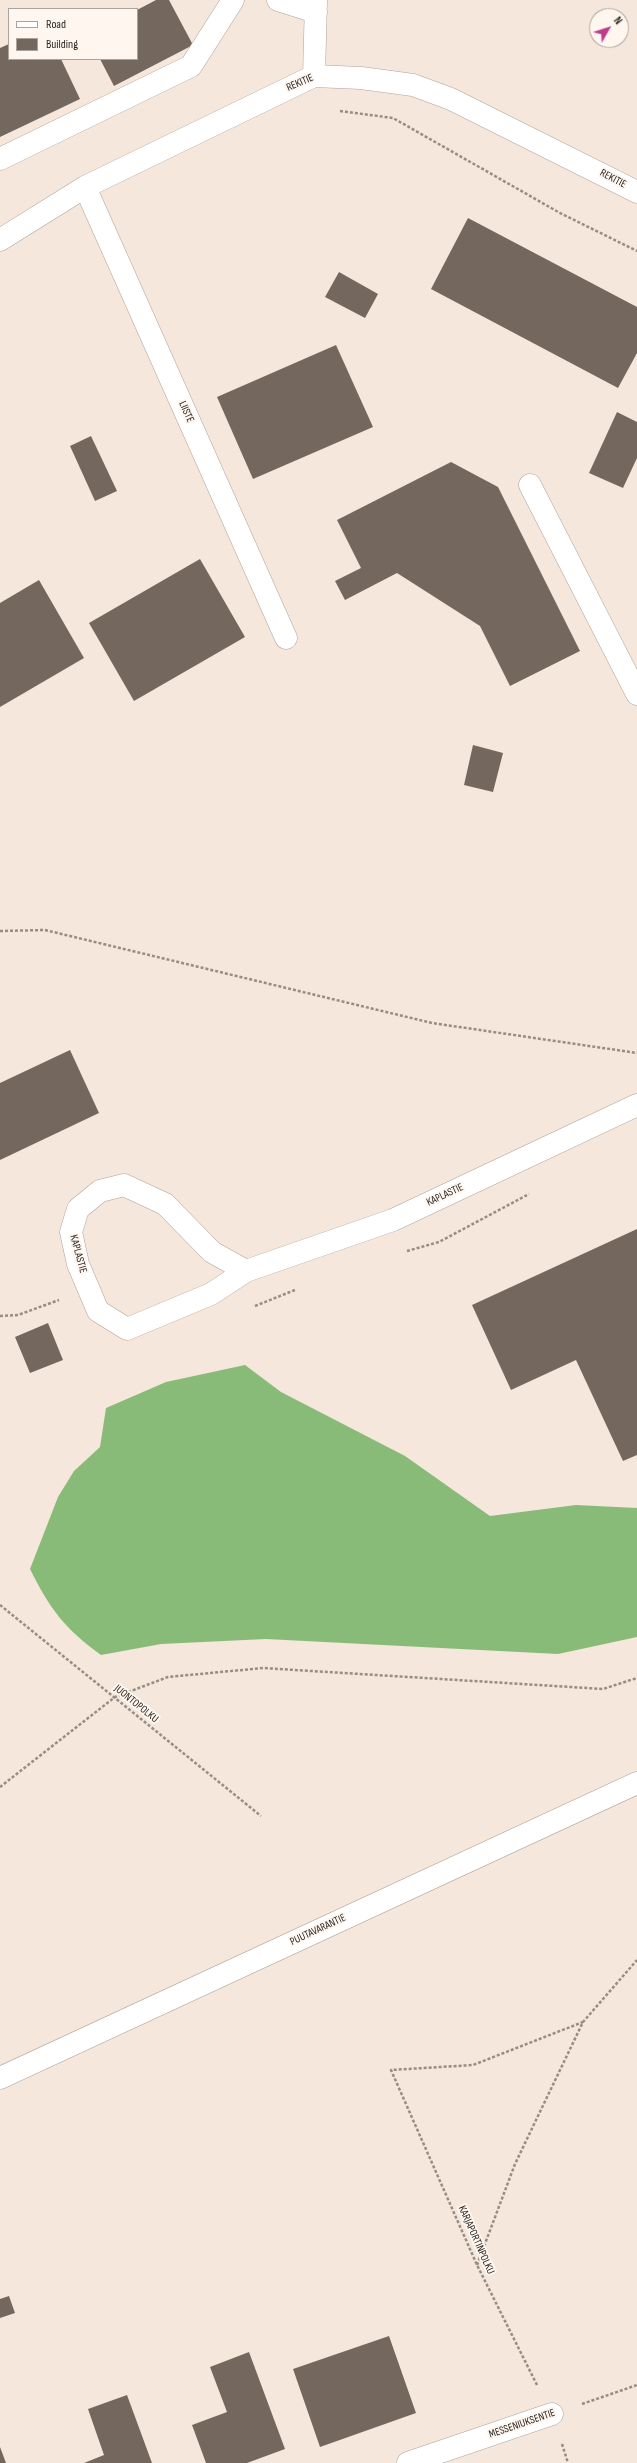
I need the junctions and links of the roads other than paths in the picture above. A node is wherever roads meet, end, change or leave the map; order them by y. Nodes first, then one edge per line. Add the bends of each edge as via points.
1 (234, 0) edge
2 (278, 0) edge
3 (316, 6) edge
4 (314, 76) junction
5 (0, 159) edge
6 (85, 186) junction
7 (637, 192) edge
8 (0, 240) edge
9 (530, 485) dead end
10 (286, 638) dead end
11 (637, 694) edge
12 (637, 1105) edge
13 (246, 1271) junction
14 (637, 1783) edge
15 (0, 2078) edge
16 (552, 2414) road end
17 (408, 2463) edge

1 - 5 street via 191,66
2 - 3 street
3 - 4 street
4 - 6 street, REKITIE
4 - 7 street, REKITIE via 361,78 413,85 452,98
6 - 8 street, REKITIE
6 - 10 street, LIISTE
9 - 11 street
12 - 13 street, KAPLASTIE via 393,1220
13 - 13 street, KAPLASTIE via 211,1294 127,1329 98,1311 78,1264 72,1232 78,1210 100,1191 124,1185 165,1204 212,1252
14 - 15 street, PUUTAVARANTIE
16 - 17 street, MESSENIUKSENTIE

